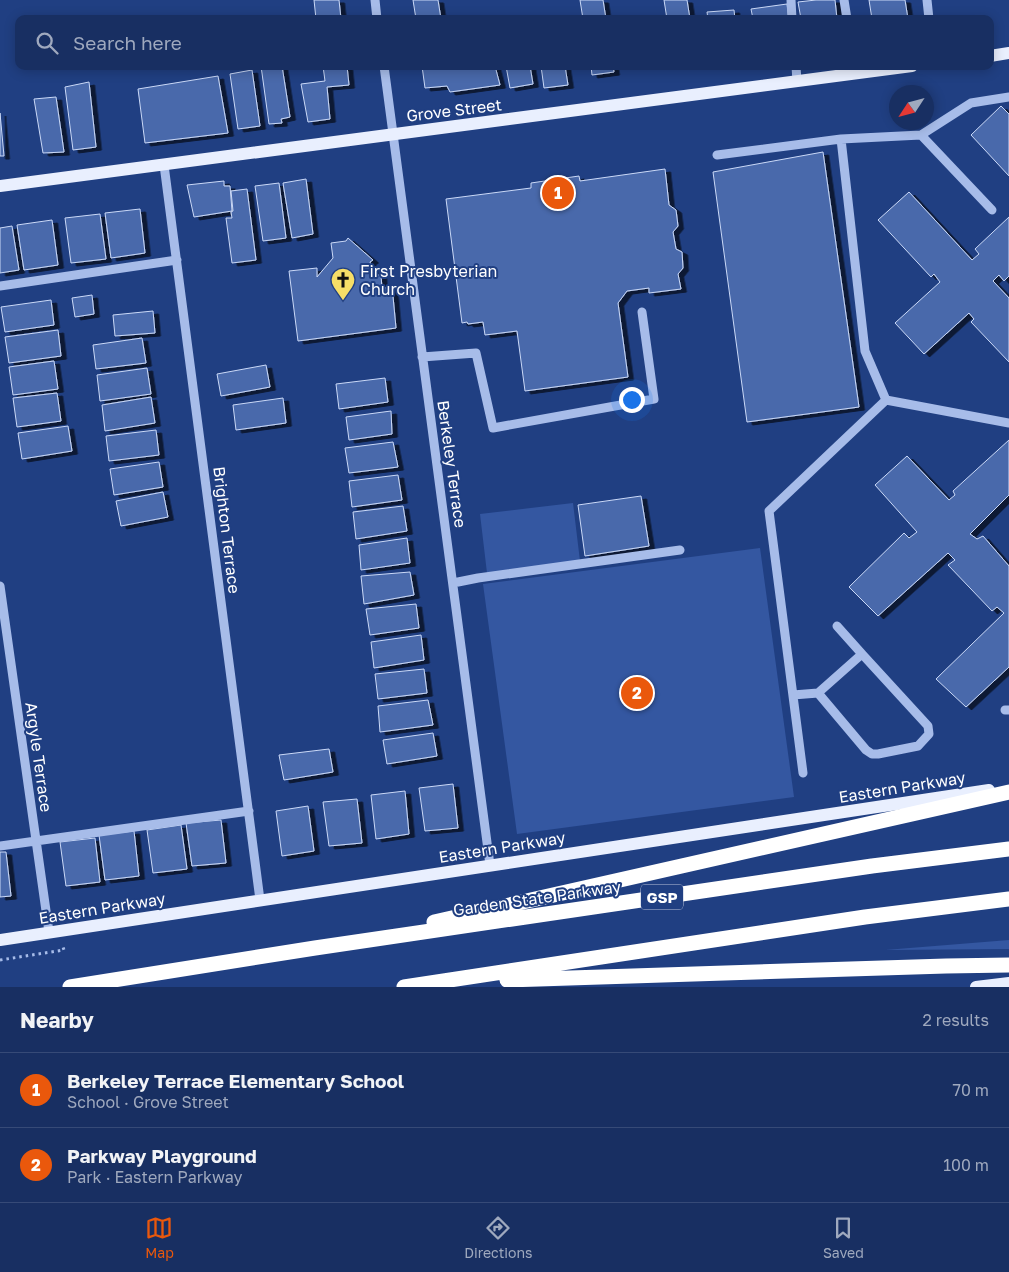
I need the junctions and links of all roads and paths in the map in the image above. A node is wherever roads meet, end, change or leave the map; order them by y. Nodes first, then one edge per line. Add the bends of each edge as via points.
1 (375, 0) edge
2 (791, 0) edge
3 (844, 0) edge
4 (927, 0) edge
5 (377, 15) edge
6 (792, 15) edge
7 (846, 15) edge
8 (929, 15) edge
9 (1009, 53) edge
10 (994, 55) edge
11 (385, 70) edge
12 (796, 70) edge
13 (854, 70) edge
14 (797, 82) junction
15 (1009, 97) edge
16 (393, 135) junction
17 (921, 135) junction
18 (842, 139) junction
19 (717, 155) dead end
20 (164, 165) junction
21 (0, 186) edge
22 (992, 210) dead end
23 (177, 260) junction
24 (0, 286) edge
25 (642, 312) dead end
26 (422, 357) junction
27 (886, 400) junction
28 (1009, 423) edge
29 (680, 550) dead end
30 (453, 583) junction
31 (0, 586) edge
32 (837, 626) dead end
33 (862, 654) junction
34 (818, 694) junction
35 (793, 695) junction
36 (803, 773) dead end
37 (1009, 787) edge
38 (1009, 792) edge
39 (249, 811) junction
40 (36, 841) junction
41 (0, 846) edge
42 (1009, 848) edge
43 (490, 865) junction
44 (1009, 899) edge
45 (260, 900) junction
46 (49, 932) junction
47 (0, 940) edge
48 (315, 948) junction
49 (1009, 965) edge
50 (438, 982) junction
51 (1009, 983) edge
52 (70, 987) edge
53 (404, 987) edge
54 (976, 987) edge

1 - 5 street
2 - 6 street
3 - 7 street
4 - 8 street
9 - 10 main road
11 - 16 street, Berkeley Terrace
12 - 14 street
13 - 14 main road, Grove Street
14 - 16 main road, Grove Street
15 - 17 street via 971,103
16 - 20 main road, Grove Street
16 - 26 street, Berkeley Terrace
17 - 18 street
17 - 22 street
18 - 19 street
18 - 27 street via 865,351
20 - 21 main road, Grove Street
20 - 23 street, Brighton Terrace
23 - 24 street
23 - 39 street, Brighton Terrace
25 - 26 street via 654,399 493,428 476,353
26 - 30 street, Berkeley Terrace
27 - 28 street
27 - 35 street via 769,511
29 - 30 street
30 - 43 street, Berkeley Terrace
31 - 40 street, Argyle Terrace
32 - 33 street
33 - 34 street
33 - 34 street via 928,726 929,734 918,746 872,754
34 - 35 street
35 - 36 street
37 - 43 main road, Eastern Parkway
38 - 48 highway
39 - 40 street
39 - 45 street, Brighton Terrace
40 - 41 street
40 - 46 street, Argyle Terrace
42 - 48 highway, Garden State Parkway / GSP
43 - 45 main road, Eastern Parkway
44 - 50 highway via 826,923
45 - 46 main road, Eastern Parkway
46 - 47 main road, Eastern Parkway
48 - 52 highway, Garden State Parkway / GSP
49 - 50 highway
50 - 53 highway
51 - 54 main road

